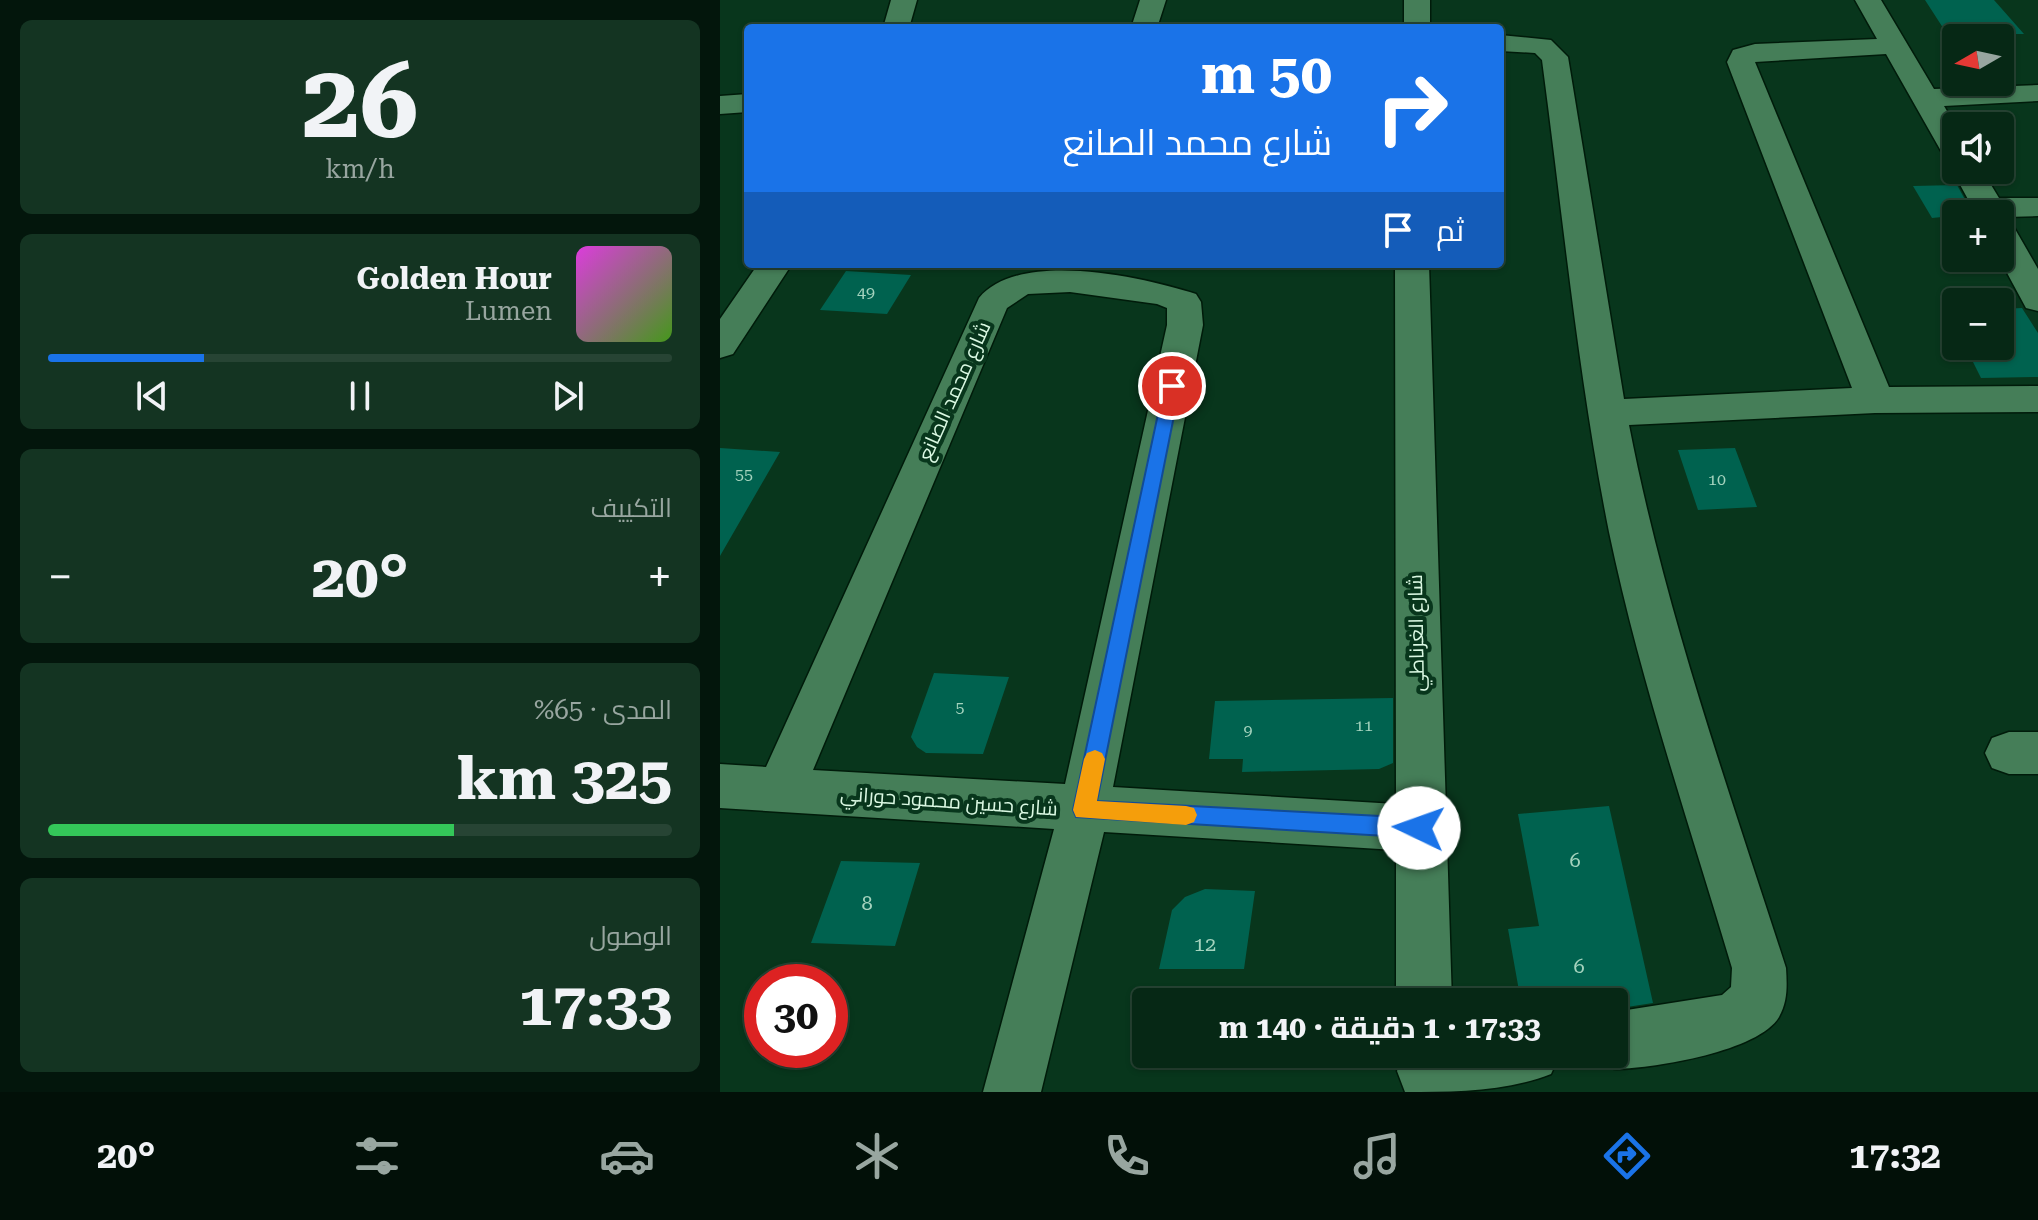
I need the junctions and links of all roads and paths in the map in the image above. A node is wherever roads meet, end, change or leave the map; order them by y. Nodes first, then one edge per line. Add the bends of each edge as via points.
1 (904, 0) edge
2 (1153, 0) edge
3 (1417, 0) edge
4 (1868, 0) edge
5 (897, 24) edge
6 (1145, 24) edge
7 (1417, 24) edge
8 (1504, 43) edge
9 (1893, 46) junction
10 (2038, 93) edge
11 (1925, 98) junction
12 (744, 103) edge
13 (720, 105) edge
14 (1942, 127) edge
15 (2038, 207) edge
16 (2014, 212) edge
17 (2014, 255) edge
18 (770, 268) edge
19 (1412, 268) edge
20 (737, 292) edge
21 (2038, 300) edge
22 (720, 346) edge
23 (2038, 399) edge
24 (1875, 400) junction
25 (1609, 413) junction
26 (720, 786) edge
27 (780, 790) junction
28 (1084, 810) junction
29 (1419, 828) junction
30 (1424, 988) edge
31 (1628, 1039) edge
32 (1449, 1068) edge
33 (1426, 1072) edge
34 (1012, 1092) edge

1 - 5 street
2 - 6 street
3 - 7 street
4 - 9 street
8 - 25 street via 1542,46 1555,57
9 - 11 street
9 - 24 street via 1755,52 1741,62
10 - 11 street
11 - 14 street
12 - 13 street
15 - 16 street
17 - 21 street
18 - 20 street
19 - 29 street, شارع الغرناطي
20 - 22 street
23 - 24 street
24 - 25 street
25 - 31 street via 1631,534 1676,712 1759,968 1759,998 1730,1022
26 - 27 street, شارع حسين محمود حوراني
27 - 28 street, شارع حسين محمود حوراني
27 - 28 street, شارع محمد الصانع via 991,306 1005,290 1049,282 1163,293 1184,302 1187,314
28 - 29 street, شارع حسين محمود حوراني
28 - 34 street, شارع محمد الصانع
29 - 30 street, شارع الغرناطي
32 - 33 street

